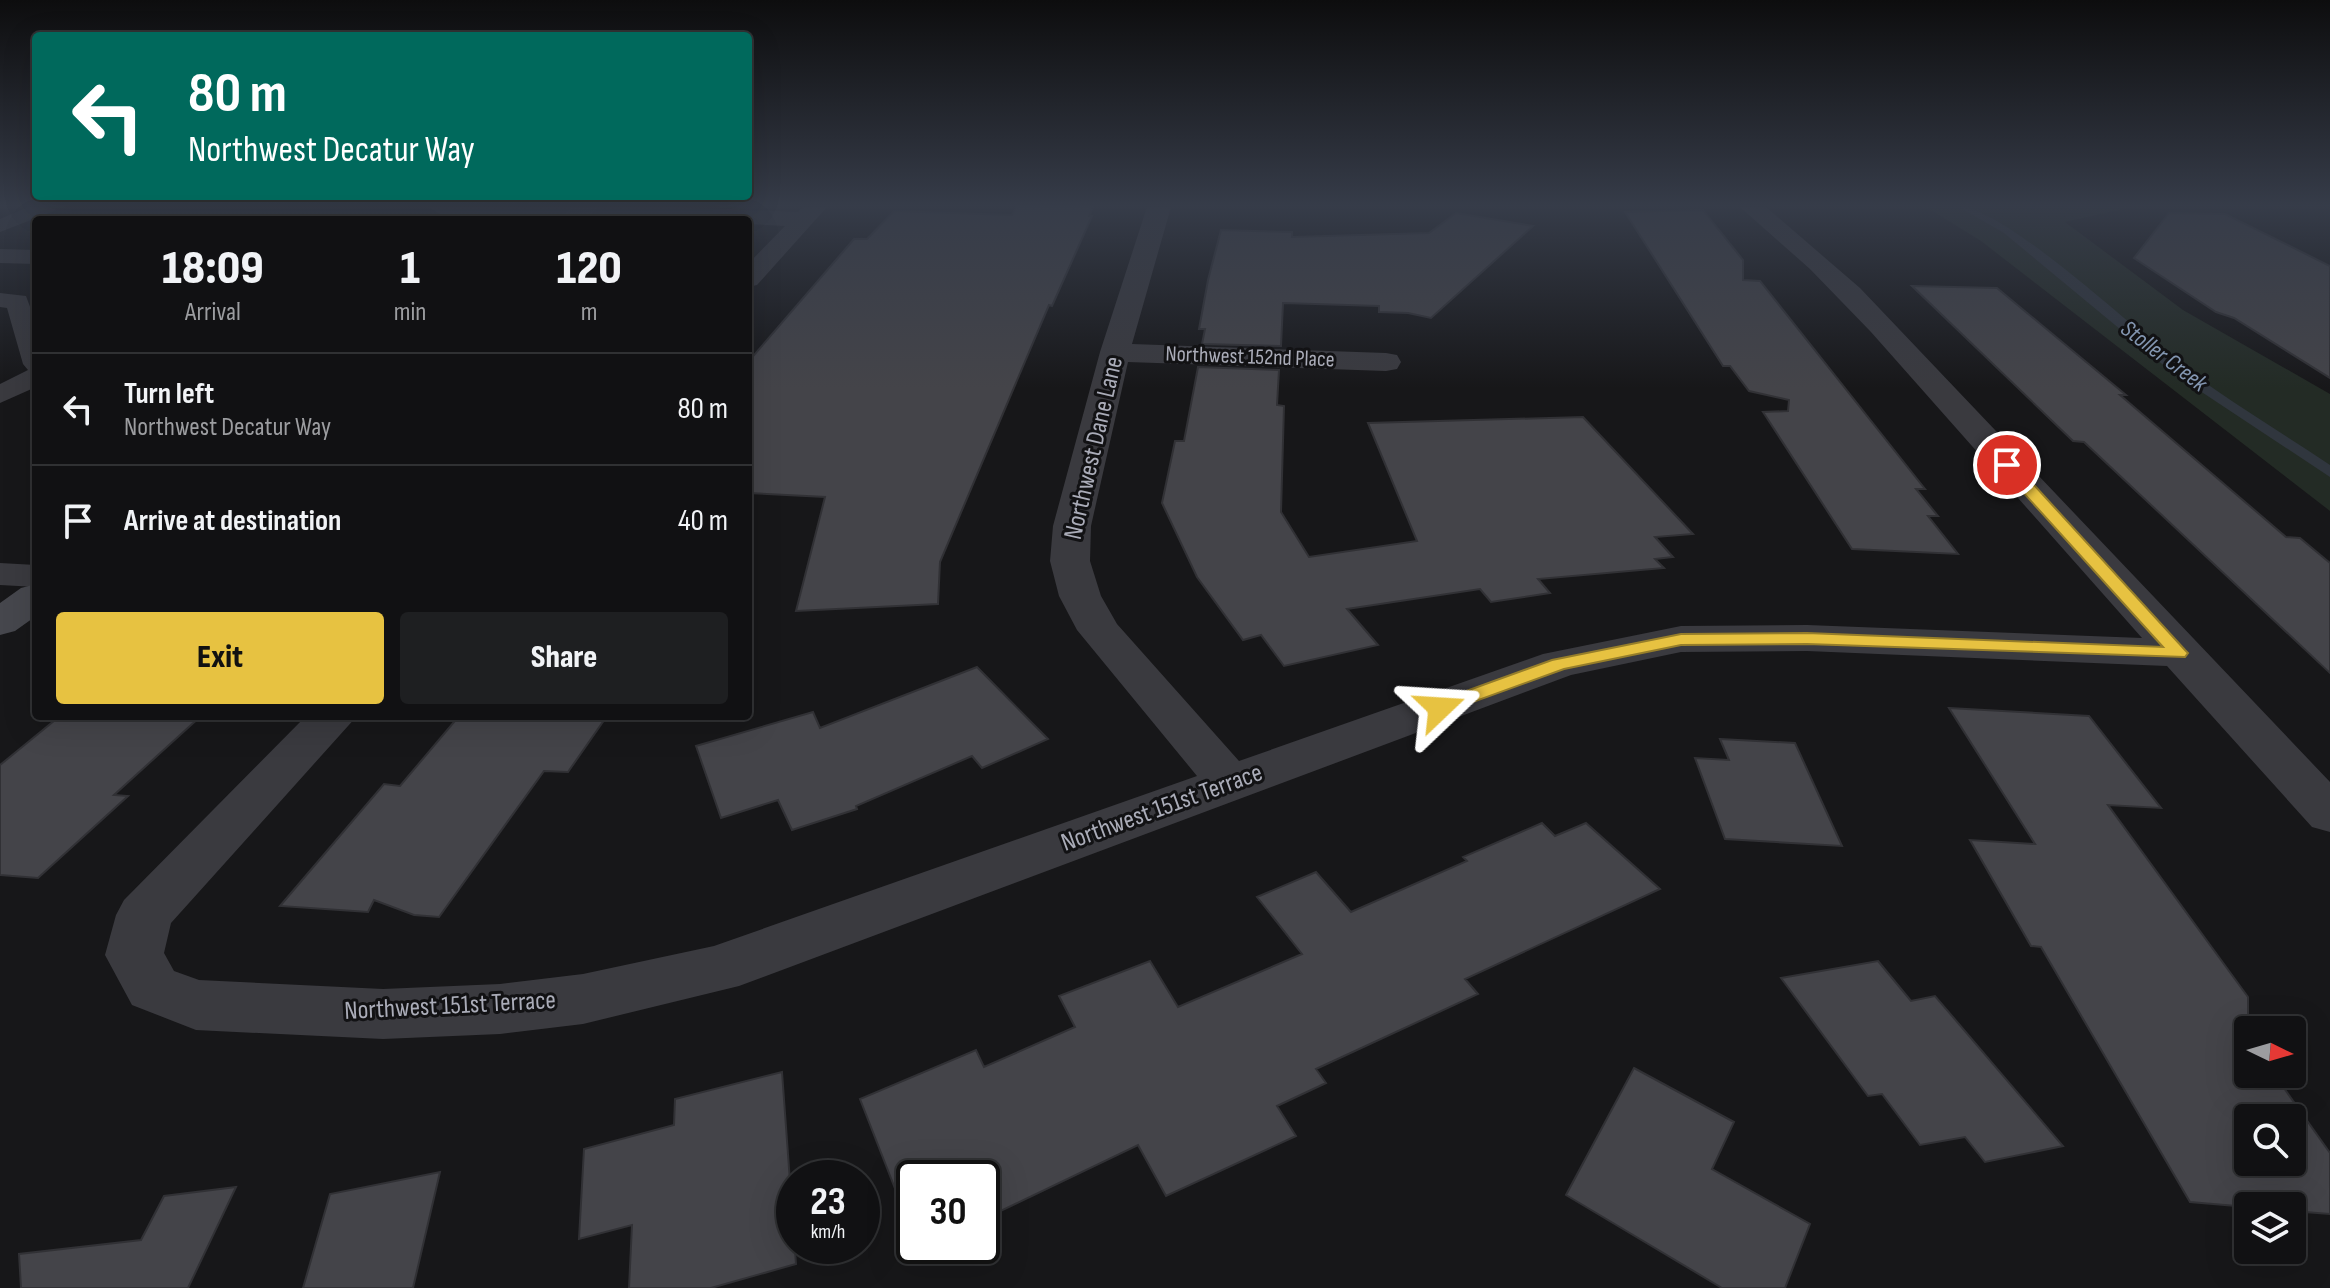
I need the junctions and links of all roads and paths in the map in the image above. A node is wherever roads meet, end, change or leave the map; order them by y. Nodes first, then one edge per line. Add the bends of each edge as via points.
1 (1141, 267) edge
2 (1822, 267) edge
3 (6, 307) edge
4 (1115, 352) junction
5 (32, 356) edge
6 (1386, 362) dead end
7 (32, 378) edge
8 (0, 395) edge
9 (0, 574) edge
10 (32, 576) edge
11 (32, 600) edge
12 (0, 622) edge
13 (2179, 653) junction
14 (329, 720) edge
15 (1231, 784) junction
16 (2330, 814) edge

1 - 4 street, Northwest Dane Lane
2 - 13 street
3 - 5 lane
4 - 6 street, Northwest 152nd Place
4 - 15 street, Northwest Dane Lane via 1072,526 1073,573 1099,630
7 - 8 lane
9 - 10 lane
11 - 12 main road
13 - 15 street, Northwest 151st Terrace via 1807,638 1681,639 1559,664
13 - 16 street
14 - 15 street, Northwest 151st Terrace via 144,915 134,955 153,988 196,1005 383,1014 583,999 718,969

